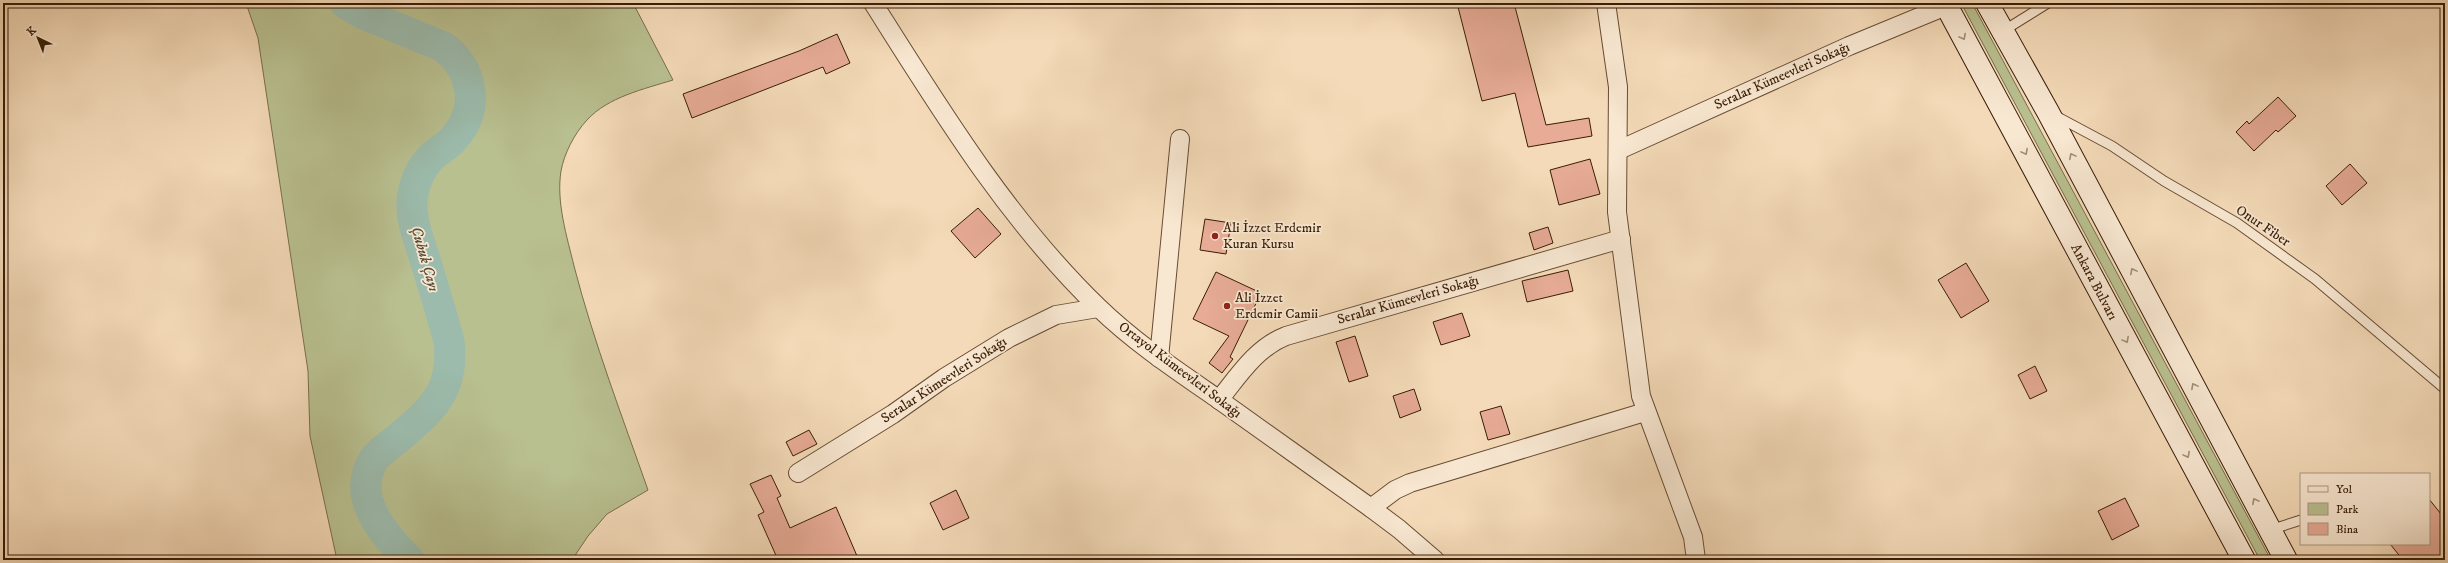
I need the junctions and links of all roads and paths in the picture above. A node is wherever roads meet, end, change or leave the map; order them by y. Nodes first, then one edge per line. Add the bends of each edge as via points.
1 (873, 3) edge
2 (1606, 3) edge
3 (1987, 3) edge
4 (2048, 3) edge
5 (1945, 4) edge
6 (2002, 31) junction
7 (2048, 112) junction
8 (1180, 139) dead end
9 (1619, 150) junction
10 (1621, 239) junction
11 (1098, 308) junction
12 (1159, 358) junction
13 (2445, 389) edge
14 (1219, 400) junction
15 (1645, 412) junction
16 (798, 473) dead end
17 (1371, 508) junction
18 (2300, 520) edge
19 (2270, 530) junction
20 (1435, 560) edge
21 (1696, 560) edge
22 (2244, 560) edge
23 (2286, 560) edge

1 - 11 street, Ortayol Kümeevleri Sokağı via 922,82 1032,238
2 - 9 street via 1618,87
3 - 6 main road
4 - 6 lane
5 - 9 street, Seralar Kümeevleri Sokağı
5 -> 22 main road, Ankara Bulvarı
6 - 7 main road
7 - 13 lane, Onur Fiber via 2112,146 2164,181 2237,223 2314,279
19 -> 7 main road
8 - 12 street
9 - 10 street via 1616,190
10 - 14 street, Seralar Kümeevleri Sokağı via 1286,336 1264,347 1253,357
10 - 15 street via 1638,380
11 - 12 street, Ortayol Kümeevleri Sokağı
11 - 16 street, Seralar Kümeevleri Sokağı via 1056,315 1009,338
12 - 14 street, Ortayol Kümeevleri Sokağı
14 - 17 street, Ortayol Kümeevleri Sokağı
15 - 17 street via 1410,483 1395,490
15 - 21 street via 1693,537
17 - 20 street, Ortayol Kümeevleri Sokağı
18 - 19 lane
19 - 23 main road

